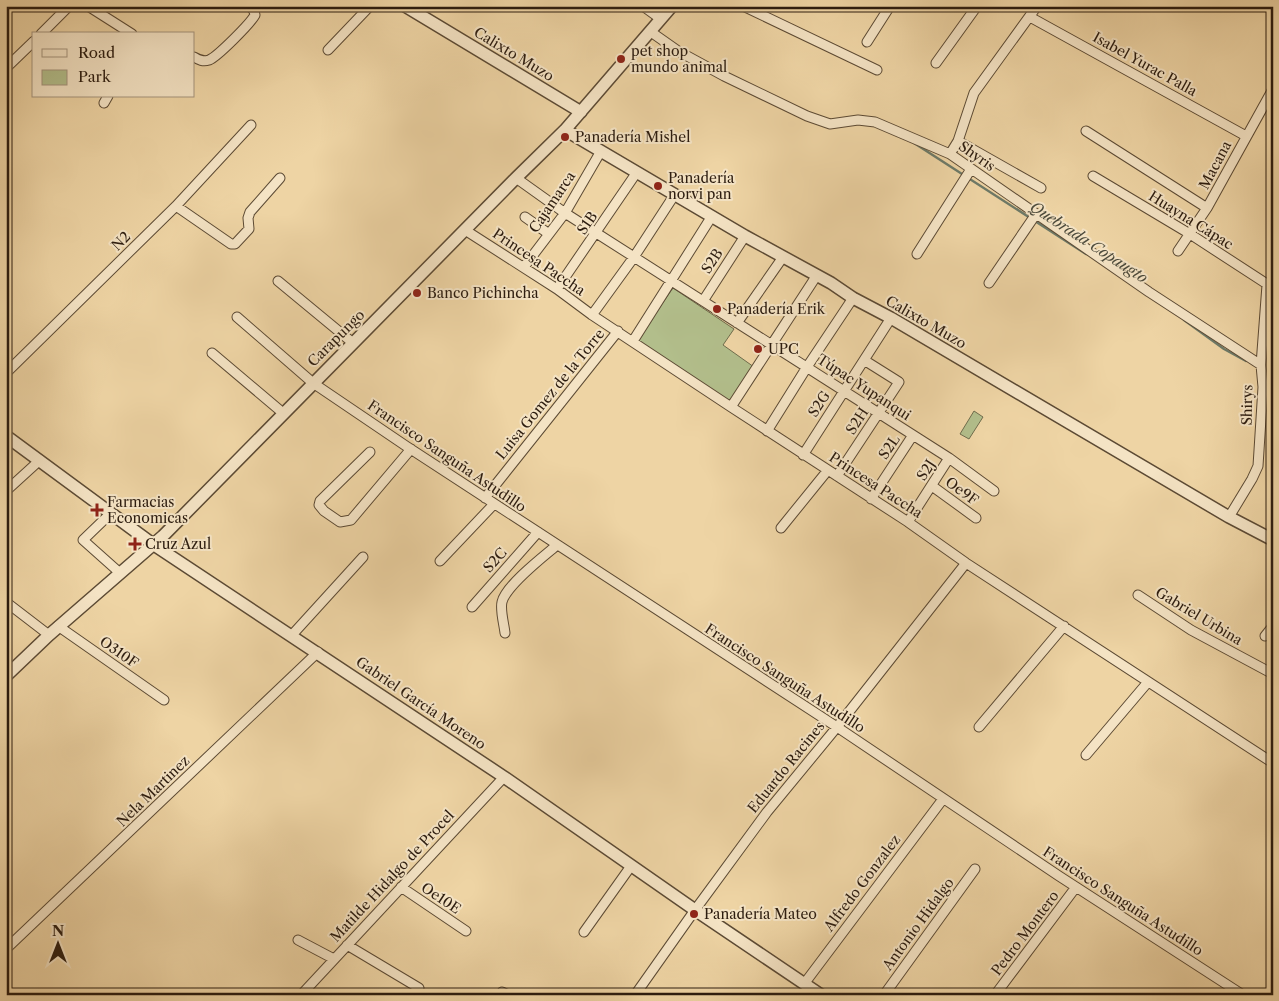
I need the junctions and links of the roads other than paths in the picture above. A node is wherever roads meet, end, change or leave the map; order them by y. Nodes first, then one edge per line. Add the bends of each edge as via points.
1 (69, 6) edge
2 (88, 6) edge
3 (250, 6) edge
4 (370, 6) edge
5 (405, 6) edge
6 (643, 6) edge
7 (672, 6) edge
8 (744, 6) edge
9 (890, 6) edge
10 (978, 6) edge
11 (1033, 10) edge
12 (661, 19) junction
13 (43, 32) edge
14 (129, 32) edge
15 (650, 32) junction
16 (867, 42) dead end
17 (32, 43) edge
18 (328, 50) dead end
19 (195, 58) edge
20 (936, 64) dead end
21 (6, 68) edge
22 (877, 70) dead end
23 (1273, 89) edge
24 (581, 112) junction
25 (251, 125) dead end
26 (565, 130) junction
27 (1086, 131) dead end
28 (1246, 136) junction
29 (958, 141) junction
30 (601, 151) junction
31 (950, 154) junction
32 (971, 169) junction
33 (637, 172) junction
34 (1093, 176) dead end
35 (280, 178) dead end
36 (516, 178) junction
37 (1041, 188) dead end
38 (675, 194) junction
39 (176, 206) junction
40 (1207, 208) junction
41 (565, 213) junction
42 (1036, 214) junction
43 (712, 216) junction
44 (526, 217) dead end
45 (465, 230) junction
46 (597, 233) junction
47 (548, 234) junction
48 (1190, 234) junction
49 (745, 236) junction
50 (1178, 251) dead end
51 (917, 254) dead end
52 (634, 257) junction
53 (783, 257) junction
54 (524, 267) junction
55 (817, 275) junction
56 (278, 281) dead end
57 (672, 281) junction
58 (989, 283) dead end
59 (1270, 286) edge
60 (557, 289) junction
61 (853, 298) junction
62 (703, 301) junction
63 (592, 315) junction
64 (237, 317) dead end
65 (891, 318) junction
66 (737, 323) junction
67 (618, 331) junction
68 (633, 340) junction
69 (353, 343) junction
70 (772, 345) junction
71 (212, 353) dead end
72 (864, 360) junction
73 (1261, 365) junction
74 (807, 367) junction
75 (6, 373) edge
76 (313, 383) junction
77 (1263, 387) junction
78 (844, 391) junction
79 (1273, 392) edge
80 (731, 408) junction
81 (878, 413) junction
82 (283, 414) junction
83 (767, 431) junction
84 (913, 435) junction
85 (6, 436) edge
86 (411, 450) junction
87 (370, 452) dead end
88 (803, 455) junction
89 (950, 458) junction
90 (40, 460) junction
91 (828, 470) junction
92 (837, 476) junction
93 (932, 486) junction
94 (6, 491) edge
95 (994, 491) dead end
96 (485, 498) junction
97 (871, 498) junction
98 (494, 504) junction
99 (111, 513) junction
100 (1229, 517) junction
101 (976, 518) dead end
102 (908, 522) junction
103 (781, 528) dead end
104 (538, 532) junction
105 (1273, 540) edge
106 (154, 545) junction
107 (557, 545) junction
108 (363, 557) dead end
109 (440, 561) dead end
110 (966, 562) junction
111 (120, 573) junction
112 (1138, 595) dead end
113 (6, 602) edge
114 (472, 607) dead end
115 (58, 626) junction
116 (1064, 626) junction
117 (1273, 626) edge
118 (505, 633) dead end
119 (49, 635) junction
120 (292, 635) junction
121 (1265, 636) dead end
122 (318, 652) junction
123 (1273, 674) edge
124 (6, 676) edge
125 (1148, 682) junction
126 (164, 700) dead end
127 (837, 727) junction
128 (979, 727) dead end
129 (1086, 755) dead end
130 (1273, 763) edge
131 (504, 777) junction
132 (943, 799) junction
133 (631, 866) junction
134 (975, 869) dead end
135 (401, 887) junction
136 (1076, 887) junction
137 (694, 910) junction
138 (466, 931) dead end
139 (584, 932) dead end
140 (298, 940) dead end
141 (347, 945) junction
142 (6, 949) edge
143 (334, 959) junction
144 (804, 984) junction
145 (419, 988) dead end
146 (301, 995) edge
147 (635, 995) edge
148 (821, 995) edge
149 (884, 995) edge
150 (995, 995) edge
151 (1243, 995) edge

1 - 13 street
2 - 14 street
3 - 19 street via 255,15 250,24 210,60
4 - 18 street
5 - 24 street, Calixto Muzo
6 - 12 street
7 - 12 street, Carapungo
8 - 22 street
9 - 16 street
10 - 20 street
11 - 28 street, Isabel Yurac Palla
11 - 29 street via 974,92
12 - 15 street, Carapungo
15 - 24 street, Carapungo
15 - 31 street, Shyris via 724,76 806,116 830,124 858,120 875,122
17 - 21 street
23 - 28 street, Macana
24 - 26 street, Carapungo
25 - 39 street, N2
26 - 30 street, Calixto Muzo
26 - 36 street, Carapungo
27 - 40 street
28 - 40 street, Macana
29 - 31 street
29 - 37 street
30 - 33 street, Calixto Muzo
30 - 41 street, Cajamarca
31 - 32 street, Shyris
32 - 42 street, Shyris
32 - 51 street
33 - 38 street, Calixto Muzo
33 - 46 street, S1B
34 - 48 street, Huayna Cápac
35 - 39 street via 250,212 249,229 235,244
36 - 41 street, Túpac Yupanqui
36 - 45 street, Carapungo
38 - 43 street, Calixto Muzo
38 - 52 street
39 - 75 street, N2
40 - 48 street, Macana
41 - 46 street, Túpac Yupanqui
41 - 47 street, Cajamarca
42 - 58 street
42 - 73 street, Shyris
43 - 49 street, Calixto Muzo
43 - 57 street
44 - 47 street
45 - 54 street, Princesa Paccha
45 - 69 street, Carapungo
46 - 52 street, Túpac Yupanqui
46 - 60 street, S1B
47 - 54 street, Cajamarca
48 - 50 street, Macana
48 - 59 street, Huayna Cápac
49 - 53 street, Calixto Muzo
49 - 62 street, S2B
52 - 57 street, Túpac Yupanqui
52 - 63 street
53 - 55 street, Calixto Muzo
53 - 66 street
54 - 60 street, Princesa Paccha
55 - 61 street, Calixto Muzo
55 - 70 street
56 - 69 street
57 - 62 street, Túpac Yupanqui
57 - 68 street
59 - 73 street, Shirys
60 - 63 street, Princesa Paccha
61 - 65 street, Calixto Muzo
61 - 74 street
62 - 66 street, Túpac Yupanqui
63 - 67 street, Princesa Paccha
64 - 76 street, Francisco Sanguña Astudillo
65 - 72 street, S2G
65 - 100 street, Calixto Muzo
66 - 70 street, Túpac Yupanqui
67 - 68 street, Princesa Paccha
67 - 96 street, Luisa Gomez de la Torre
68 - 80 street, Princesa Paccha
69 - 76 street, Carapungo
70 - 74 street, Túpac Yupanqui
70 - 80 street
71 - 82 street
72 - 78 street, S2G
72 - 81 street, S2H via 899,382
73 - 77 street, Shirys
74 - 78 street, Túpac Yupanqui
74 - 83 street
76 - 82 street, Carapungo
76 - 86 street, Francisco Sanguña Astudillo
77 - 79 street
77 - 100 street, Shirys via 1258,466
78 - 81 street, Túpac Yupanqui
78 - 88 street, S2G
80 - 83 street, Princesa Paccha
81 - 84 street, Túpac Yupanqui
81 - 92 street, S2H
82 - 106 street, Carapungo
83 - 88 street, Princesa Paccha
84 - 89 street, Túpac Yupanqui
84 - 97 street, S2L
85 - 90 street, Gabriel García Moreno
86 - 87 street via 351,520 340,522 324,511 320,501
86 - 96 street, Francisco Sanguña Astudillo
88 - 91 street, Princesa Paccha
89 - 93 street, S2J
89 - 95 street, Túpac Yupanqui
90 - 94 street
90 - 99 street, Gabriel García Moreno
91 - 92 street, Princesa Paccha
91 - 103 street
92 - 97 street, Princesa Paccha
93 - 101 street, Oe9F
93 - 102 street, S2J
96 - 98 street, Francisco Sanguña Astudillo
97 - 102 street, Princesa Paccha
98 - 104 street, Francisco Sanguña Astudillo
98 - 109 street
99 - 106 street, Gabriel García Moreno
99 - 111 street via 83,540
100 - 105 street, Calixto Muzo
102 - 110 street, Princesa Paccha
104 - 107 street, Francisco Sanguña Astudillo
104 - 114 street, S2C
106 - 111 street, Carapungo
106 - 120 street, Gabriel García Moreno
107 - 118 street via 504,597 501,604
107 - 127 street, Francisco Sanguña Astudillo
108 - 120 street
110 - 116 street, Princesa Paccha
110 - 127 street, Eduardo Racines
111 - 115 street, Carapungo
112 - 123 street, Gabriel Urbina via 1191,630
113 - 119 street
115 - 119 street, Carapungo
115 - 126 street, O310F
116 - 125 street, Princesa Paccha
116 - 128 street
117 - 121 street
119 - 124 street, Carapungo
120 - 122 street, Gabriel García Moreno
122 - 131 street, Gabriel García Moreno
122 - 142 street, Nela Martinez
125 - 129 street
125 - 130 street, Princesa Paccha
127 - 132 street, Francisco Sanguña Astudillo
127 - 137 street, Eduardo Racines via 767,812
131 - 133 street, Gabriel García Moreno
131 - 135 street, Matilde Hidalgo de Procel
132 - 136 street, Francisco Sanguña Astudillo
132 - 144 street, Alfredo Gonzalez
133 - 137 street, Gabriel García Moreno
133 - 139 street
134 - 149 street, Antonio Hidalgo
135 - 138 street, Oe10E
135 - 141 street, Matilde Hidalgo de Procel
136 - 150 street, Pedro Montero
136 - 151 street, Francisco Sanguña Astudillo
137 - 144 street, Gabriel García Moreno
137 - 147 street, Eduardo Racines
140 - 143 street
141 - 143 street, Matilde Hidalgo de Procel
141 - 145 street
143 - 146 street, Matilde Hidalgo de Procel
144 - 148 street, Gabriel García Moreno

